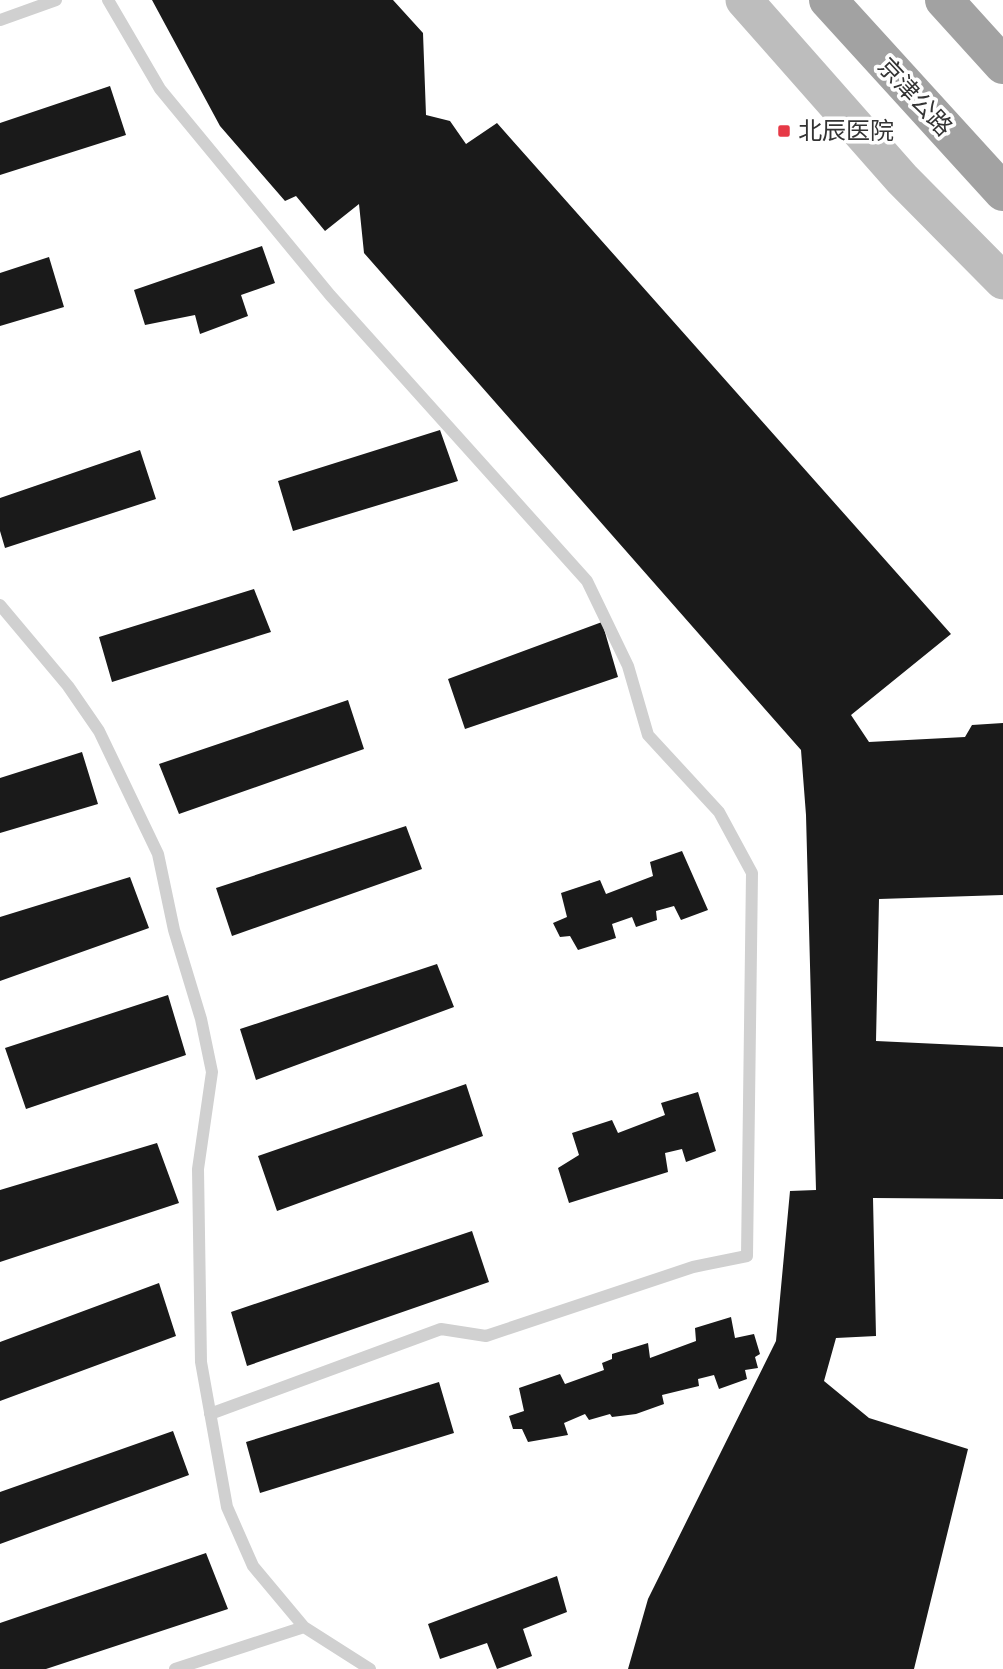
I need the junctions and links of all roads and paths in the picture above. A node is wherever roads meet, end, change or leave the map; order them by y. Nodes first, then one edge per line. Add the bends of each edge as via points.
1 (57, 0) edge
2 (108, 0) edge
3 (744, 0) edge
4 (828, 0) edge
5 (944, 0) edge
6 (0, 20) edge
7 (1003, 65) edge
8 (1003, 192) edge
9 (1003, 281) edge
10 (0, 604) edge
11 (210, 1414) junction
12 (304, 1627) junction
13 (176, 1669) edge
14 (370, 1669) edge

1 - 6 lane
2 - 11 lane via 160,89 330,295 587,581 628,666 648,735 719,812 752,873 747,1256 693,1267 486,1336 441,1329
3 - 9 main road via 902,179
4 - 8 highway, 京津公路
5 - 7 highway
10 - 11 lane via 99,731 158,854 174,930 201,1018 212,1072 198,1169 201,1362
11 - 12 lane via 227,1507 253,1566
12 - 13 lane
12 - 14 lane

